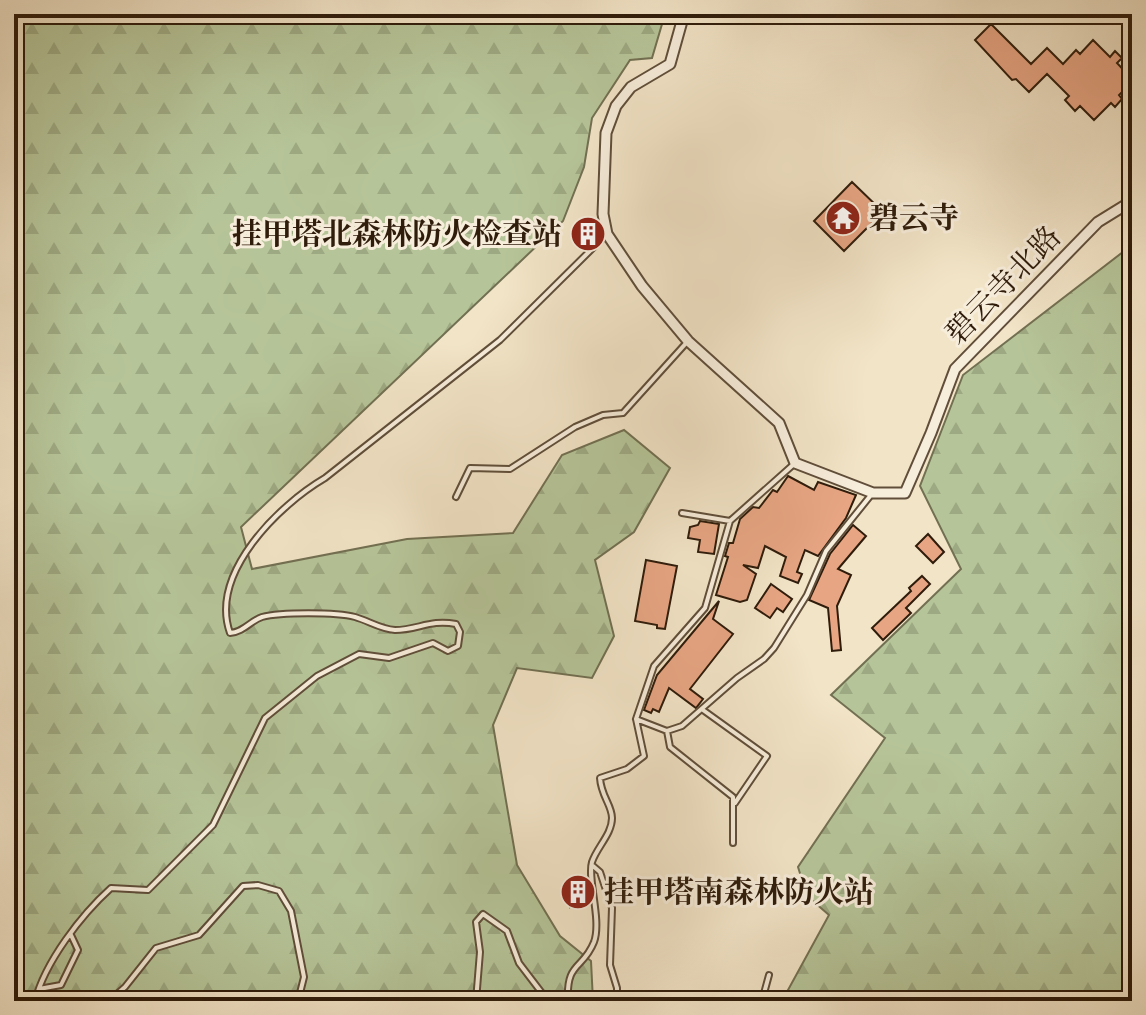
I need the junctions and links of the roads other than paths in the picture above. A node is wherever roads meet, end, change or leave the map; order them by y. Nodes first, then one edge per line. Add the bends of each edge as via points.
1 (684, 14) edge
2 (1132, 201) edge
3 (607, 234) junction
4 (688, 341) junction
5 (795, 463) junction
6 (873, 493) junction
7 (456, 497) dead end
8 (682, 513) dead end
9 (730, 521) junction
10 (702, 709) junction
11 (636, 719) junction
12 (667, 731) junction
13 (734, 805) junction
14 (733, 843) dead end
15 (591, 864) junction
16 (71, 935) junction
17 (769, 975) dead end
18 (39, 989) junction
19 (35, 1001) edge
20 (109, 1001) edge
21 (298, 1001) edge
22 (476, 1001) edge
23 (548, 1001) edge
24 (568, 1001) edge
25 (617, 1001) edge
26 (756, 1001) edge

1 - 3 street via 670,64 631,87 616,106 606,133
2 - 6 street, 碧云寺北路 via 1098,222 955,369 905,493
3 - 4 street
3 - 16 lane via 500,340 303,491 248,546 226,608 230,633 262,617 318,613 353,616 397,630 440,621 456,624 458,646 448,651 433,643 389,658 359,654 317,676 265,718 213,825 148,890 111,888
4 - 5 street via 779,423
4 - 7 lane via 623,413 575,427 510,469 470,468
5 - 6 street
5 - 9 lane
6 - 10 lane via 826,551 807,595 774,648
8 - 9 lane
9 - 11 lane via 705,608 654,666
10 - 12 lane
10 - 13 lane via 767,756
11 - 12 lane
11 - 15 lane via 644,756 627,769 600,778 613,823
12 - 13 lane via 670,747 733,797
13 - 14 lane
15 - 24 lane via 594,941 567,979
15 - 25 lane via 600,872 612,908 610,965
16 - 18 lane
16 - 18 lane via 78,950 66,977 61,985
17 - 26 lane via 763,997
18 - 19 lane
20 - 21 lane via 156,948 199,935 243,886 258,885 279,891 291,911 304,977
22 - 23 lane via 476,922 483,914 507,931 519,963

